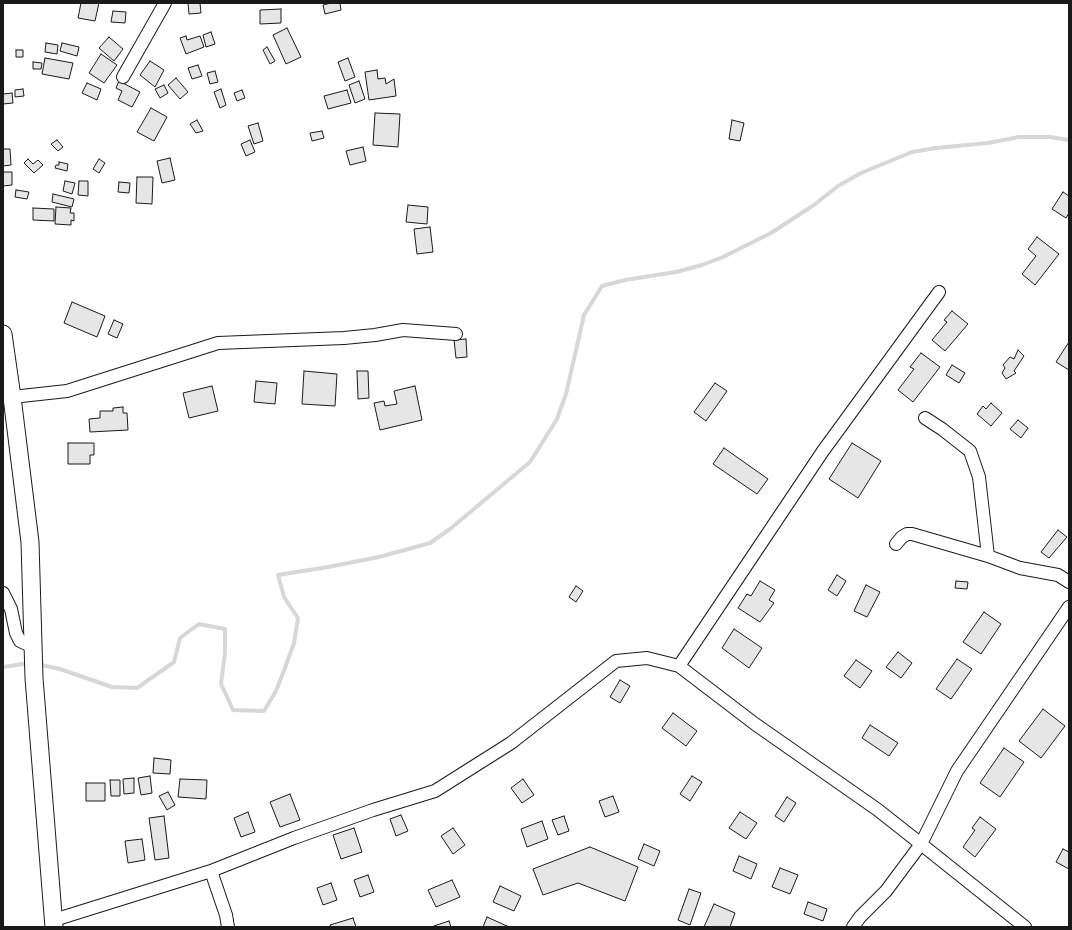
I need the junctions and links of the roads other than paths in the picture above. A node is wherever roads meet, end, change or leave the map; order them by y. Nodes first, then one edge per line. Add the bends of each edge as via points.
1 (165, 3) edge
2 (123, 77) dead end
3 (939, 292) dead end
4 (3, 334) edge
5 (456, 334) dead end
6 (12, 397) junction
7 (925, 418) dead end
8 (896, 544) dead end
9 (988, 556) junction
10 (1069, 582) edge
11 (3, 593) edge
12 (1069, 607) edge
13 (34, 652) junction
14 (679, 666) junction
15 (921, 844) junction
16 (212, 871) junction
17 (54, 923) edge
18 (228, 927) edge
19 (853, 927) edge
20 (1025, 927) edge

1 - 2 street
3 - 14 street via 823,451
4 - 6 street
5 - 6 street via 402,330 344,338 218,343 67,391
6 - 13 street via 30,542
7 - 9 street via 970,451 979,478
8 - 9 street via 907,534 912,534
9 - 10 street via 1020,568 1058,575
11 - 13 street via 11,609 20,641
12 - 15 street via 956,771
13 - 17 street
14 - 15 street
14 - 16 street via 648,658 616,661 511,743 436,792 330,825
15 - 19 street via 886,891 860,916
15 - 20 street
16 - 17 street
16 - 18 street

